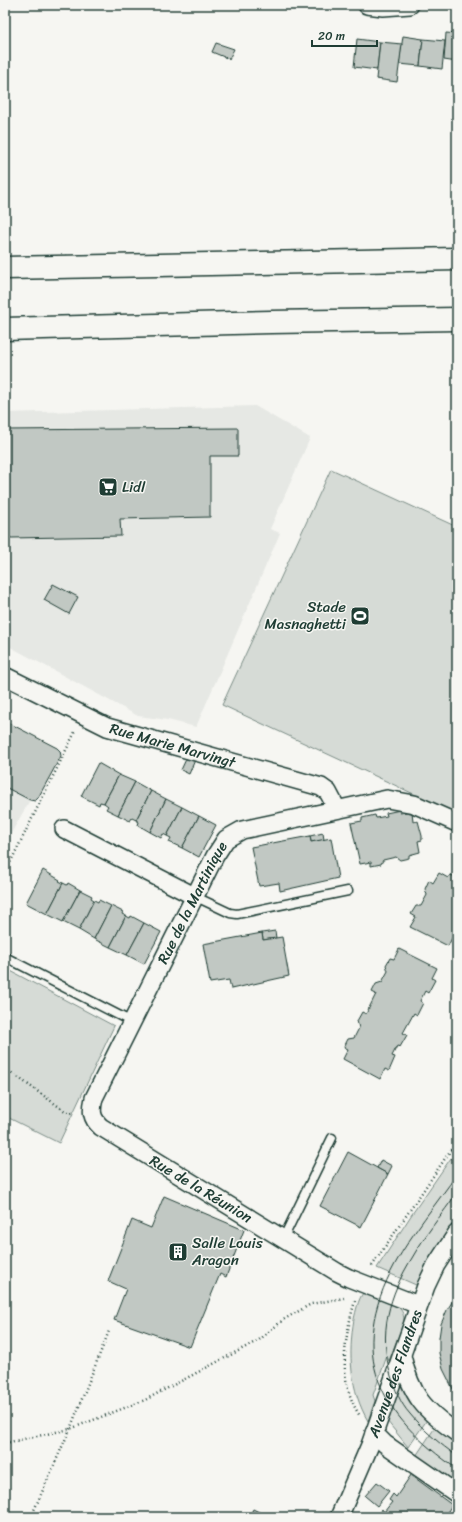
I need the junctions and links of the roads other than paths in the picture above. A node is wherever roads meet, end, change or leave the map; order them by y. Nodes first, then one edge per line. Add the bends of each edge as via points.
1 (367, 5) edge
2 (410, 5) edge
3 (457, 259) edge
4 (5, 268) edge
5 (457, 319) edge
6 (5, 329) edge
7 (5, 676) edge
8 (337, 809) junction
9 (457, 824) edge
10 (64, 829) dead end
11 (348, 892) dead end
12 (194, 896) junction
13 (5, 957) edge
14 (132, 1022) junction
15 (92, 1116) joint
16 (332, 1138) dead end
17 (457, 1233) edge
18 (283, 1239) junction
19 (418, 1305) junction
20 (402, 1356) junction
21 (374, 1433) junction
22 (457, 1433) edge
23 (457, 1494) edge
24 (339, 1517) edge

1 - 2 street
3 - 4 highway
5 - 6 highway
7 - 8 street, Rue Marie Marvingt via 118,731 321,787 328,792
8 - 9 street, Rue de la Martinique via 387,799 396,800 414,804
8 - 12 street, Rue de la Martinique via 233,834 221,846
10 - 12 street
11 - 12 lane via 236,914
12 - 14 street, Rue de la Martinique
13 - 14 lane
14 - 15 street, Rue de la Martinique via 94,1098
15 - 18 street, Rue de la Réunion via 101,1127
16 - 18 lane
17 - 19 street, Avenue des Flandres via 436,1265
18 - 19 street, Rue de la Réunion via 349,1278
19 - 20 street, Avenue des Flandres
20 - 21 street, Avenue des Flandres
20 - 22 street via 407,1377 420,1401
21 - 23 street via 385,1444
21 - 24 street, Avenue des Flandres

